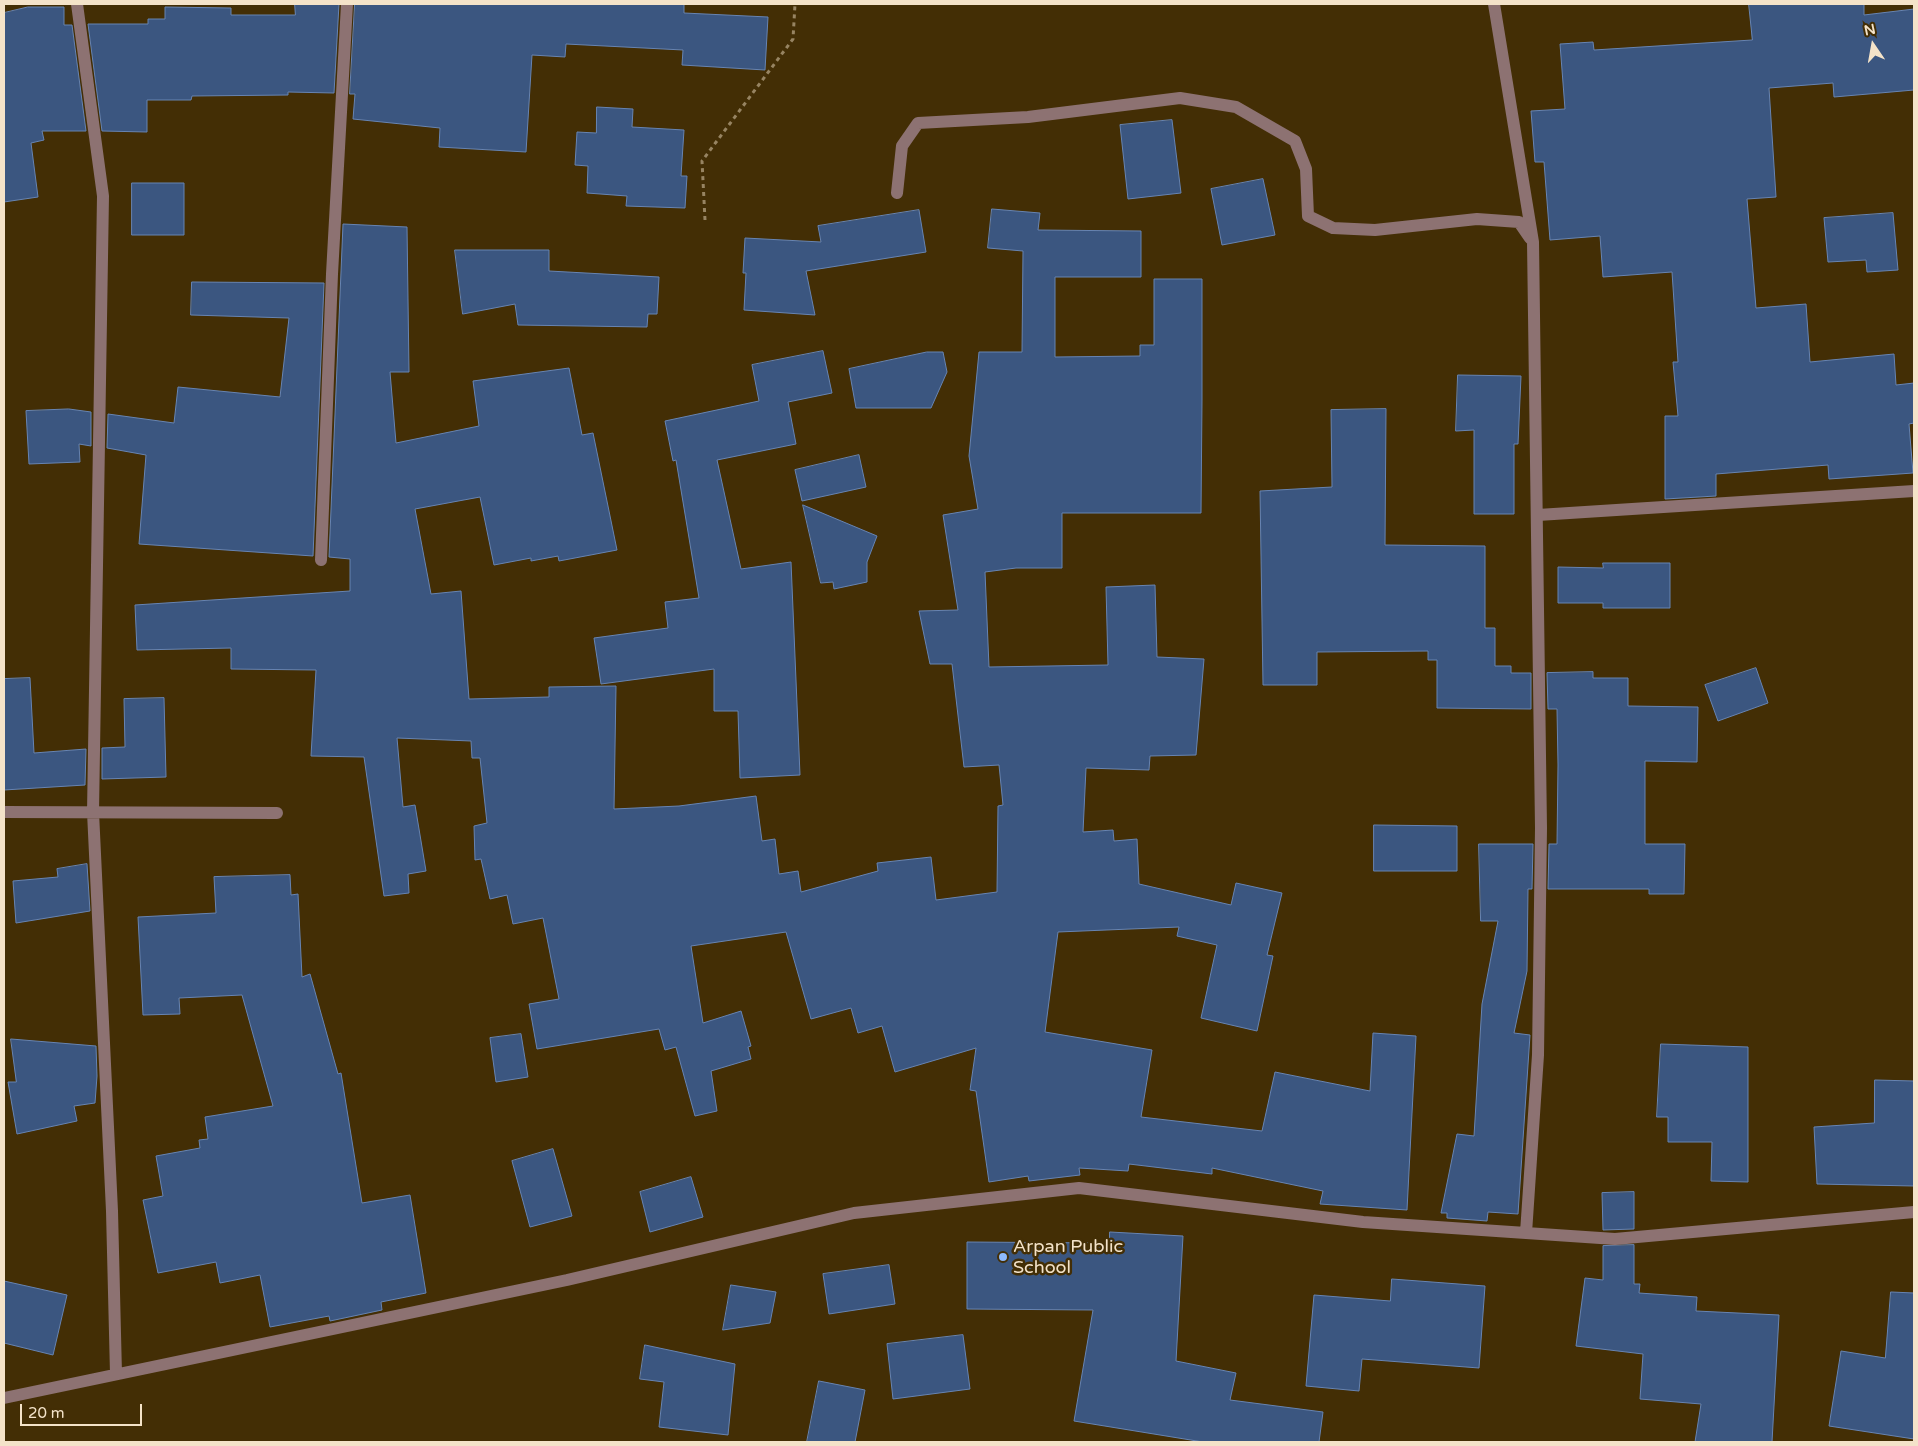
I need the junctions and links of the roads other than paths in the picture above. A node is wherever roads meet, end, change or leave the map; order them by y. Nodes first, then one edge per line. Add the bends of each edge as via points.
1 (77, 4) edge
2 (347, 4) edge
3 (1494, 4) edge
4 (897, 193) dead end
5 (1533, 242) junction
6 (1914, 491) edge
7 (1538, 515) junction
8 (321, 560) dead end
9 (4, 812) edge
10 (93, 812) junction
11 (277, 813) dead end
12 (1914, 1212) edge
13 (1526, 1233) junction
14 (116, 1374) junction
15 (4, 1398) edge

1 - 10 street via 103,196
2 - 8 street
3 - 5 street
4 - 5 street via 902,146 918,123 1028,116 1180,98 1236,107 1296,141 1306,170 1308,216 1333,228 1375,230 1477,220 1520,222
5 - 7 street
6 - 7 street
7 - 13 street via 1542,828 1539,1026
9 - 10 street
10 - 11 street
10 - 14 street via 112,1211
12 - 13 street via 1614,1239
13 - 14 street via 1363,1222 1079,1188 854,1213 567,1280
14 - 15 street

